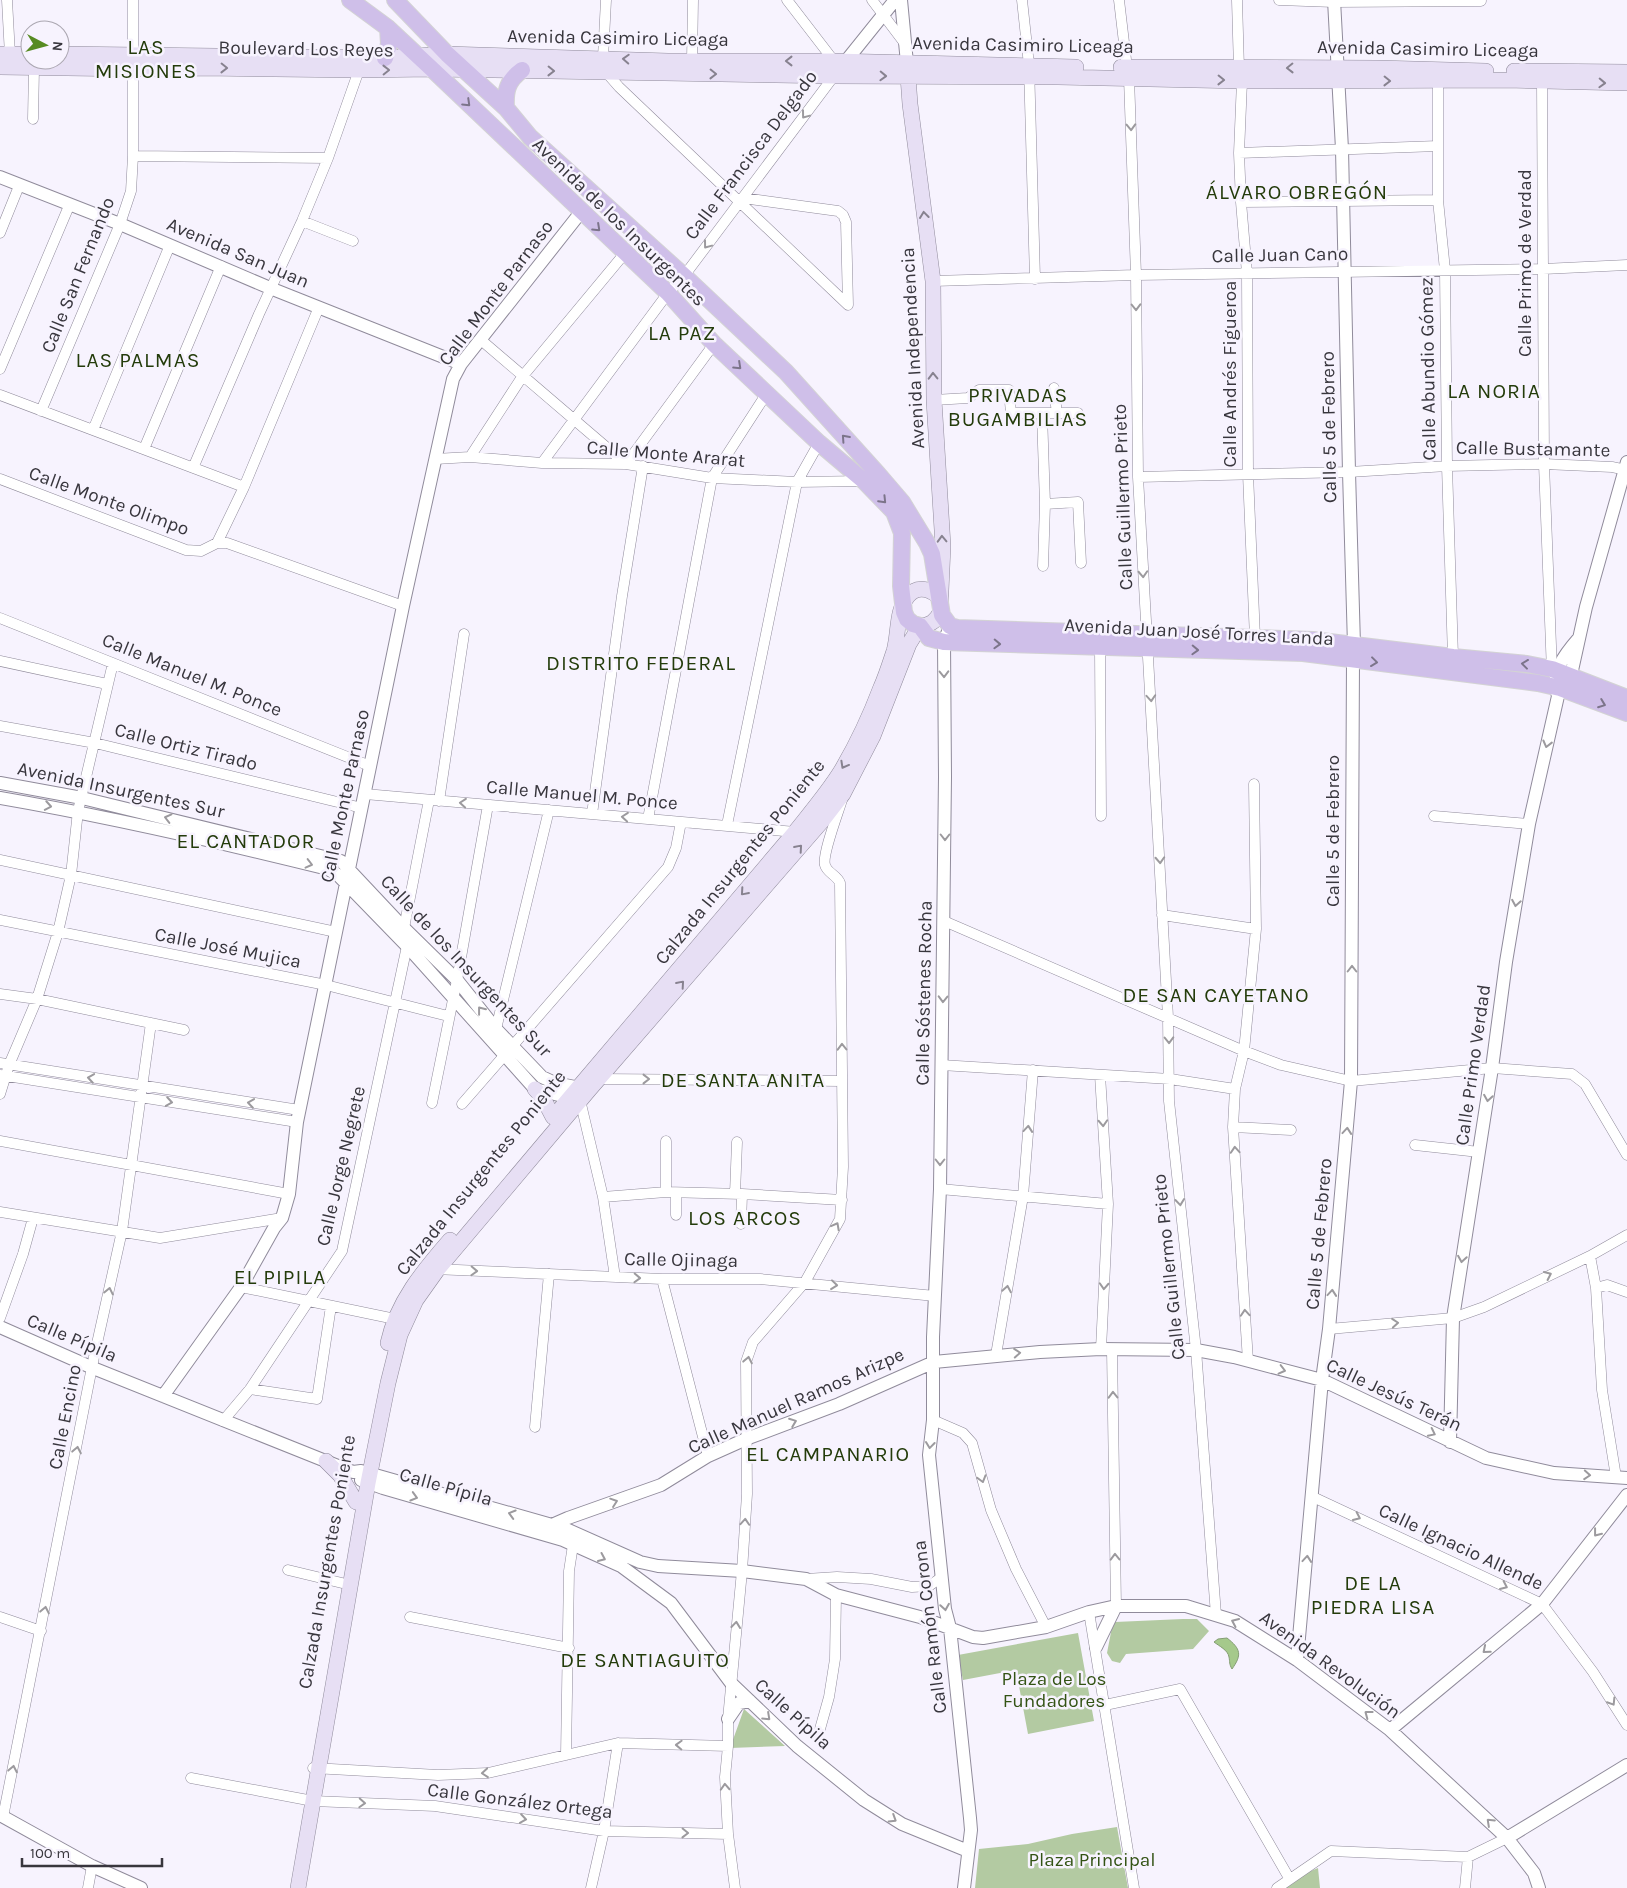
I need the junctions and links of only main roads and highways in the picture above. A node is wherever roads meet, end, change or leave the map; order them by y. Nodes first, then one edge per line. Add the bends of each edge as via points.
1 (350, 0) edge
2 (395, 0) edge
3 (388, 28) junction
4 (5, 54) edge
5 (446, 54) junction
6 (70, 55) edge
7 (418, 57) junction
8 (20, 58) edge
9 (385, 58) junction
10 (70, 61) edge
11 (134, 62) junction
12 (288, 62) junction
13 (20, 63) edge
14 (604, 64) junction
15 (0, 67) edge
16 (432, 69) junction
17 (465, 70) junction
18 (522, 70) junction
19 (908, 70) junction
20 (1627, 72) edge
21 (1338, 74) junction
22 (1627, 83) edge
23 (506, 108) junction
24 (939, 601) junction
25 (903, 605) junction
26 (920, 626) junction
27 (1147, 642) junction
28 (1353, 652) junction
29 (1559, 682) junction
30 (1627, 698) edge
31 (1627, 713) edge
32 (868, 734) junction
33 (535, 1089) road end
34 (583, 1091) junction
35 (553, 1117) junction
36 (432, 1268) junction
37 (384, 1383) junction
38 (326, 1462) road end
39 (362, 1476) junction
40 (356, 1502) junction
41 (355, 1532) junction
42 (315, 1768) junction
43 (310, 1800) junction
44 (288, 1888) edge
45 (298, 1888) edge

1 - 3 main road, Avenida de los Insurgentes
2 - 5 main road, Avenida de los Insurgentes
3 - 7 main road, Avenida de los Insurgentes
3 - 9 main road via 389,44
4 - 8 main road, Boulevard Los Reyes
5 - 7 main road, Avenida Casimiro Liceaga
5 - 14 main road, Avenida Casimiro Liceaga
5 - 17 main road, Avenida de los Insurgentes
6 - 11 main road, Boulevard Los Reyes
7 - 9 main road, Boulevard Los Reyes
7 - 16 main road, Avenida de los Insurgentes
9 - 12 main road, Boulevard Los Reyes
10 - 11 main road, Boulevard Los Reyes
11 - 12 main road, Boulevard Los Reyes
12 -> 16 main road, Boulevard Los Reyes via 359,70
13 - 15 main road, Boulevard Los Reyes
18 -> 14 main road, Avenida Casimiro Liceaga
14 -> 19 main road, Avenida Casimiro Liceaga via 834,76
19 -> 14 main road, Avenida Casimiro Liceaga via 839,61
16 - 17 main road, Avenida Casimiro Liceaga
16 -> 25 main road, Avenida de los Insurgentes via 668,293 714,344 864,481 897,517 902,533
17 - 18 main road, Avenida Casimiro Liceaga
17 - 23 main road, Avenida de los Insurgentes
18 - 23 main road via 512,77 507,87
19 - 21 main road, Avenida Casimiro Liceaga
24 -> 19 main road, Avenida Independencia via 942,537 934,400 933,281
20 - 21 main road, Avenida Casimiro Liceaga via 1534,70
21 -> 22 main road, Avenida Casimiro Liceaga via 1438,82
24 -> 23 main road, Avenida de los Insurgentes via 932,554 902,502 786,372 530,136
24 - 25 main road via 931,590 922,588 913,591
24 - 26 main road via 940,613 935,620
24 - 27 main road, Avenida Juan José Torres Landa via 942,615 950,626 958,628
25 - 26 main road, Avenida de los Insurgentes via 907,619
25 - 32 main road, Calzada Insurgentes Poniente via 894,651
26 -> 27 main road, Avenida Juan José Torres Landa via 929,638 944,642 1100,647
26 - 32 main road, Calzada Insurgentes Poniente
27 -> 28 main road, Avenida Juan José Torres Landa via 1164,648
27 - 28 main road, Avenida Juan José Torres Landa via 1255,638 1313,640
28 -> 29 main road, Avenida Juan José Torres Landa
29 -> 28 main road, Avenida Juan José Torres Landa via 1527,664
29 - 30 main road, Avenida Juan José Torres Landa
29 -> 31 main road, Avenida Juan José Torres Landa
32 -> 34 main road, Calzada Insurgentes Poniente via 795,832
34 -> 32 main road, Calzada Insurgentes Poniente via 843,794
33 - 35 main road
34 - 35 main road, Calzada Insurgentes Poniente
34 - 36 main road, Calzada Insurgentes Poniente
35 - 36 main road, Calzada Insurgentes Poniente
36 - 37 main road, Calzada Insurgentes Poniente via 400,1335
36 - 37 main road, Calzada Insurgentes Poniente via 407,1294 395,1319
37 - 39 main road, Calzada Insurgentes Poniente
38 - 40 main road via 340,1476
39 - 40 main road, Calzada Insurgentes Poniente
39 - 41 main road, Calzada Insurgentes Poniente
40 - 41 main road, Calzada Insurgentes Poniente
41 - 42 main road, Calzada Insurgentes Poniente
41 - 42 main road, Calzada Insurgentes Poniente via 342,1583
42 - 43 main road, Calzada Insurgentes Poniente
43 - 44 main road, Calzada Insurgentes Poniente
43 - 45 main road, Calzada Insurgentes Poniente

